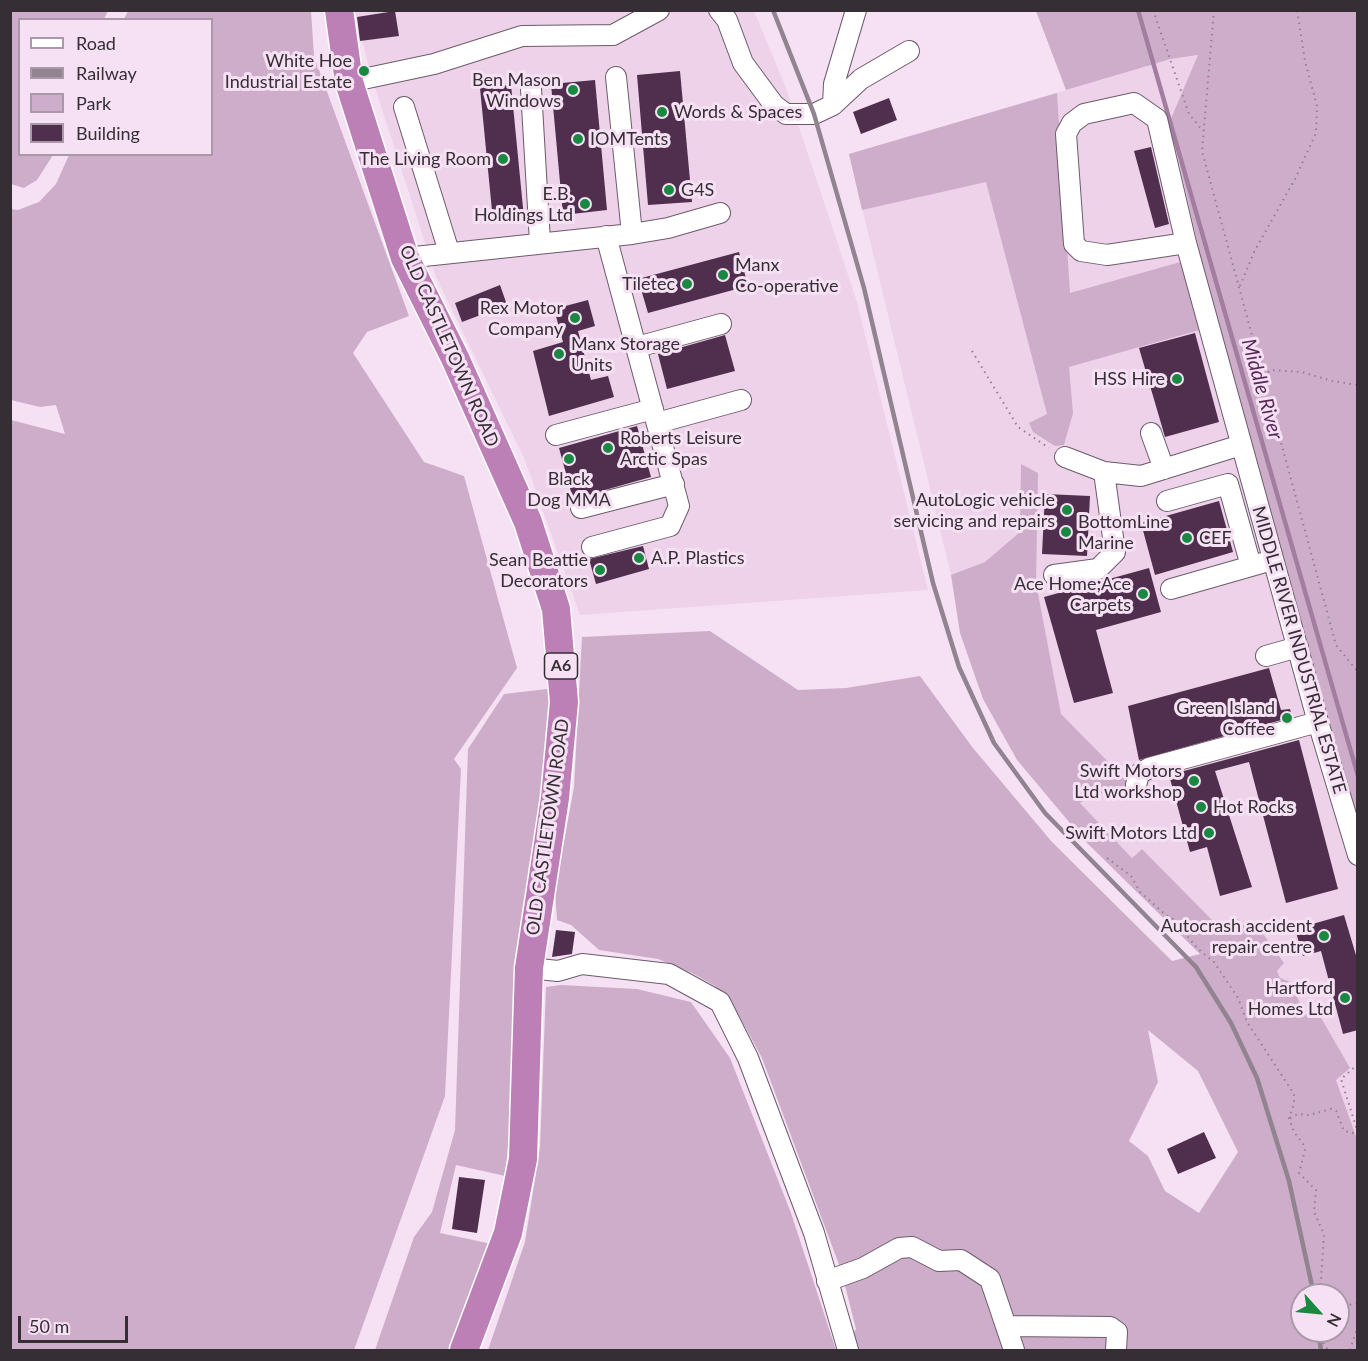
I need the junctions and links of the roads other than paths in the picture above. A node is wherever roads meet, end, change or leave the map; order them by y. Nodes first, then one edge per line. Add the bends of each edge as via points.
1 (339, 10) edge
2 (659, 10) edge
3 (719, 10) edge
4 (856, 10) edge
5 (909, 51) dead end
6 (616, 77) dead end
7 (349, 82) junction
8 (531, 89) dead end
9 (832, 105) junction
10 (404, 107) dead end
11 (720, 213) dead end
12 (632, 234) junction
13 (606, 236) junction
14 (540, 242) junction
15 (1188, 251) junction
16 (449, 252) junction
17 (405, 258) junction
18 (722, 324) dead end
19 (637, 347) junction
20 (741, 400) dead end
21 (655, 416) junction
22 (1151, 433) dead end
23 (556, 435) dead end
24 (1241, 445) junction
25 (1065, 457) road end
26 (1164, 469) junction
27 (1104, 472) junction
28 (674, 484) junction
29 (1254, 489) junction
30 (1231, 494) junction
31 (1167, 501) dead end
32 (580, 508) dead end
33 (592, 547) dead end
34 (1273, 560) junction
35 (1251, 566) junction
36 (1054, 575) dead end
37 (1171, 589) dead end
38 (1298, 647) junction
39 (1266, 656) dead end
40 (1318, 722) junction
41 (1136, 785) dead end
42 (1358, 855) edge
43 (529, 968) junction
44 (827, 1281) junction
45 (1007, 1326) junction
46 (464, 1350) edge
47 (848, 1350) edge
48 (1014, 1350) edge
49 (1116, 1350) edge

1 - 7 highway, OLD CASTLETOWN ROAD / A6
2 - 7 street via 613,35 522,36 434,64
3 - 9 street via 727,20 743,63 774,105 786,114 814,114
4 - 9 street via 834,84
5 - 9 street via 861,79
6 - 12 street
7 - 17 highway, OLD CASTLETOWN ROAD / A6
8 - 14 street
10 - 16 street
11 - 12 street
12 - 13 street
13 - 14 street
13 - 19 street
14 - 16 street
15 - 15 street, MIDDLE RIVER INDUSTRIAL ESTATE via 1107,255 1081,251 1074,244 1066,134 1072,123 1084,114 1134,103 1157,119
15 - 24 street, MIDDLE RIVER INDUSTRIAL ESTATE
16 - 17 street
17 - 43 highway, OLD CASTLETOWN ROAD / A6 via 455,358 528,522 556,609 564,702 555,798
18 - 19 street
19 - 21 street
20 - 21 street
21 - 23 street
21 - 28 street
22 - 26 street
24 - 26 street
24 - 29 street, MIDDLE RIVER INDUSTRIAL ESTATE
25 - 27 street
26 - 27 street via 1140,476
27 - 36 street via 1114,552 1098,569
28 - 32 street
28 - 33 street via 679,506 670,526
29 - 30 street
29 - 34 street, MIDDLE RIVER INDUSTRIAL ESTATE
30 - 31 street via 1228,484
30 - 35 street
34 - 35 street
34 - 38 street, MIDDLE RIVER INDUSTRIAL ESTATE
35 - 37 street
38 - 39 street
38 - 40 street, MIDDLE RIVER INDUSTRIAL ESTATE
40 - 41 street via 1149,768 1140,774
40 - 42 street, MIDDLE RIVER INDUSTRIAL ESTATE
43 - 44 street via 558,971 582,964 669,974 720,1002 748,1058 814,1233
43 - 46 highway, OLD CASTLETOWN ROAD / A6 via 523,1159 517,1197 508,1233
44 - 45 street via 899,1248 912,1247 939,1261 961,1260 990,1279
44 - 47 street
45 - 48 street
45 - 49 street via 1110,1327 1116,1332

